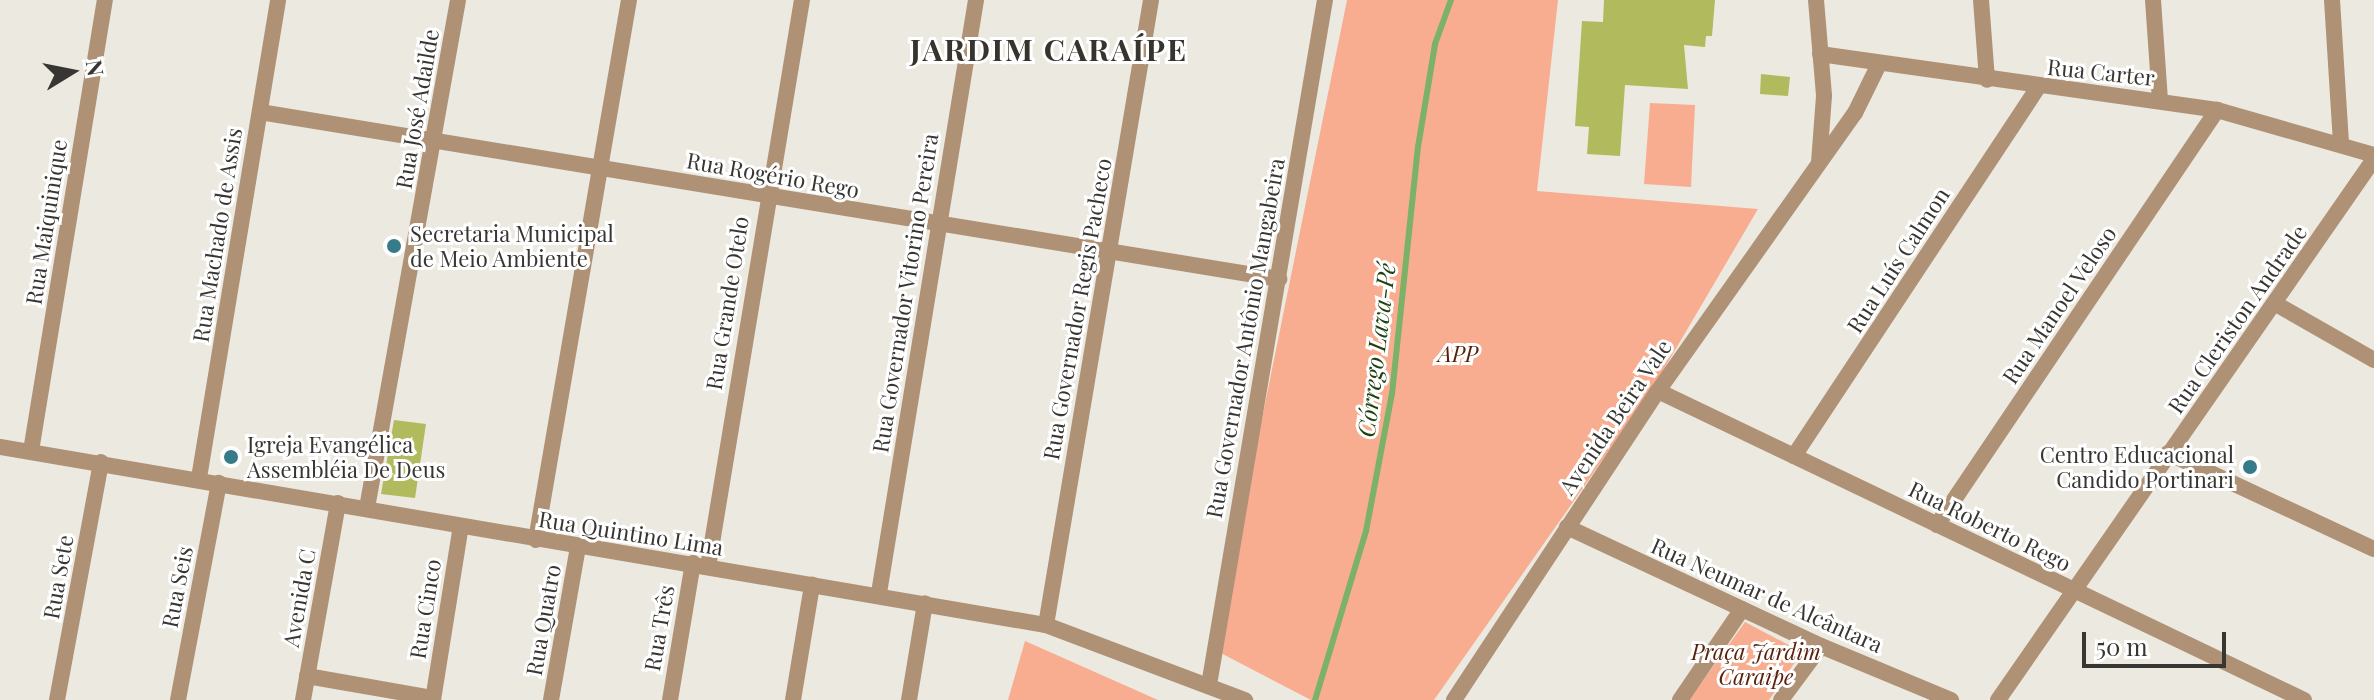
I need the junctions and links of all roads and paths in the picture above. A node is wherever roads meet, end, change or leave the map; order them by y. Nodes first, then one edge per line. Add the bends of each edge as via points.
1 (105, 0) edge
2 (278, 0) edge
3 (458, 0) edge
4 (629, 0) edge
5 (802, 0) edge
6 (976, 0) edge
7 (1151, 0) edge
8 (1325, 0) edge
9 (1816, 0) edge
10 (1981, 0) edge
11 (2153, 0) edge
12 (2332, 0) edge
13 (1820, 54) junction
14 (1879, 64) junction
15 (1987, 80) junction
16 (2038, 87) junction
17 (2160, 101) junction
18 (2217, 110) junction
19 (260, 112) junction
20 (434, 139) junction
21 (2341, 145) junction
22 (2374, 157) edge
23 (1819, 164) junction
24 (600, 167) junction
25 (767, 196) junction
26 (939, 225) junction
27 (1109, 252) junction
28 (1279, 279) junction
29 (2276, 304) junction
30 (2374, 360) edge
31 (1658, 391) junction
32 (0, 447) edge
33 (31, 451) junction
34 (2168, 453) junction
35 (1794, 456) junction
36 (101, 462) junction
37 (199, 478) junction
38 (219, 483) junction
39 (338, 503) junction
40 (367, 508) junction
41 (1937, 525) junction
42 (461, 526) junction
43 (1567, 527) junction
44 (536, 540) junction
45 (578, 547) junction
46 (2374, 549) edge
47 (700, 565) junction
48 (812, 585) junction
49 (2073, 591) junction
50 (879, 593) junction
51 (925, 603) junction
52 (1742, 609) junction
53 (1046, 625) junction
54 (1821, 646) junction
55 (307, 676) junction
56 (1209, 685) junction
57 (433, 699) edge
58 (57, 700) edge
59 (178, 700) edge
60 (303, 700) edge
61 (551, 700) edge
62 (670, 700) edge
63 (793, 700) edge
64 (909, 700) edge
65 (1245, 700) edge
66 (1454, 700) edge
67 (1680, 700) edge
68 (1781, 700) edge
69 (1951, 700) edge
70 (1998, 700) edge
71 (2304, 700) edge

1 - 33 street, Rua Maiquinique
2 - 19 street, Rua Machado de Assis
3 - 20 street, Rua José Adailde
4 - 24 street
5 - 25 street, Rua Grande Otelo
6 - 26 street, Rua Governador Vitorino Pereira
7 - 27 street, Rua Governador Regis Pacheco
8 - 28 street, Rua Governador Antônio Mangabeira
9 - 13 street, Avenida Beira Vale
10 - 15 street
11 - 17 street
12 - 21 street
13 - 14 street, Rua Carter
13 - 23 street, Avenida Beira Vale via 1824,111
14 - 15 street, Rua Carter
14 - 23 street, Avenida Beira Vale via 1855,113
15 - 16 street, Rua Carter
16 - 17 street, Rua Carter
16 - 35 street, Rua Luís Calmon
17 - 18 street, Rua Carter
18 - 21 street, Rua Carter
18 - 41 street, Rua Manoel Veloso
19 - 20 street, Rua Rogério Rego
19 - 37 street, Rua Machado de Assis
20 - 24 street, Rua Rogério Rego
20 - 40 street, Rua José Adailde
21 - 22 street, Rua Carter
22 - 29 street, Rua Cleriston Andrade
23 - 31 street, Avenida Beira Vale
24 - 25 street, Rua Rogério Rego
24 - 44 street
25 - 26 street, Rua Rogério Rego
25 - 47 street, Rua Grande Otelo
26 - 27 street, Rua Rogério Rego
26 - 50 street, Rua Governador Vitorino Pereira
27 - 28 street, Rua Rogério Rego
27 - 53 street, Rua Governador Regis Pacheco
28 - 56 street, Rua Governador Antônio Mangabeira
29 - 30 street
29 - 34 street, Rua Cleriston Andrade
31 - 35 street, Rua Roberto Rego
31 - 43 street, Avenida Beira Vale
32 - 33 street, Rua Quintino Lima
33 - 36 street, Rua Quintino Lima
34 - 46 street
34 - 49 street, Rua Cleriston Andrade
35 - 41 street, Rua Roberto Rego
36 - 37 street, Rua Quintino Lima
36 - 58 street, Rua Sete
37 - 38 street, Rua Quintino Lima
38 - 39 street, Rua Quintino Lima
38 - 59 street, Rua Seis
39 - 40 street, Rua Quintino Lima
39 - 55 street, Avenida C
40 - 42 street, Rua Quintino Lima
41 - 49 street, Rua Roberto Rego
42 - 44 street, Rua Quintino Lima
42 - 57 street, Rua Cinco
43 - 52 street, Rua Neumar de Alcântara
43 - 66 street, Avenida Beira Vale
44 - 45 street, Rua Quintino Lima
45 - 47 street, Rua Quintino Lima
45 - 61 street, Rua Quatro
47 - 48 street, Rua Quintino Lima
47 - 62 street, Rua Três
48 - 50 street, Rua Quintino Lima
48 - 63 street
49 - 70 street, Rua Cleriston Andrade
49 - 71 street, Rua Roberto Rego
50 - 51 street, Rua Quintino Lima
51 - 53 street, Rua Quintino Lima
51 - 64 street
52 - 54 street, Rua Neumar de Alcântara
52 - 67 street
53 - 56 street, Rua Quintino Lima
54 - 68 street
54 - 69 street, Rua Neumar de Alcântara
55 - 57 street
55 - 60 street, Avenida C
56 - 65 street, Rua Quintino Lima

